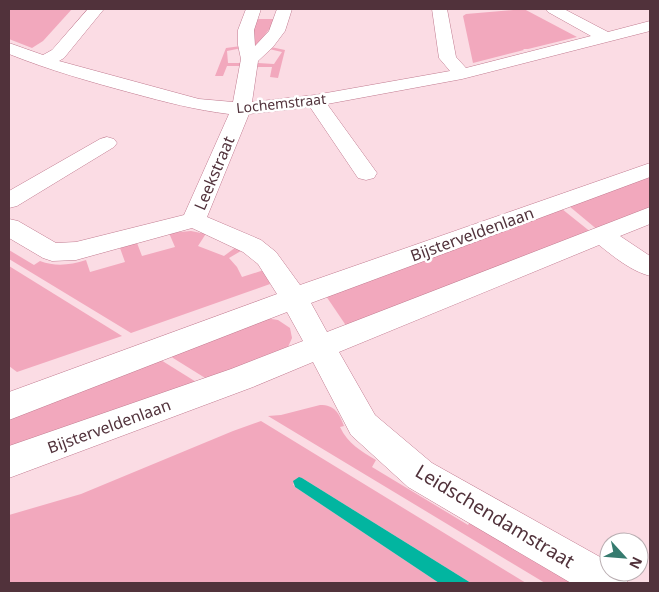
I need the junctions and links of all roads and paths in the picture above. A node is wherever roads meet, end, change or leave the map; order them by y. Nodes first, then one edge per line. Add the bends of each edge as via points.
1 (96, 9) edge
2 (253, 9) edge
3 (284, 9) edge
4 (439, 9) edge
5 (553, 9) edge
6 (650, 26) edge
7 (606, 38) junction
8 (9, 48) edge
9 (250, 58) junction
10 (44, 62) junction
11 (462, 74) junction
12 (315, 101) junction
13 (240, 109) junction
14 (107, 143) dead end
15 (650, 170) edge
16 (366, 173) dead end
17 (9, 201) edge
18 (650, 215) edge
19 (194, 220) junction
20 (9, 227) edge
21 (601, 234) junction
22 (650, 267) edge
23 (294, 298) junction
24 (321, 345) junction
25 (9, 406) edge
26 (9, 462) edge
27 (608, 583) edge

1 - 10 street via 58,54
2 - 9 street, Leekstraat via 246,30
3 - 9 street via 277,31 267,45
4 - 11 street via 448,58
5 - 7 street
6 - 7 street, Lochemstraat
7 - 11 street, Lochemstraat
8 - 10 street, Lochemstraat
9 - 13 street, Leekstraat
10 - 13 street, Lochemstraat via 199,106
11 - 12 street, Lochemstraat
12 - 13 street, Lochemstraat
12 - 16 street
13 - 19 street, Leekstraat
14 - 17 street
15 - 23 street, Bijsterveldenlaan
18 - 21 street, Bijsterveldenlaan
19 - 20 street via 76,251 52,252
19 - 23 street, Leekstraat via 252,246 267,258
21 - 22 street
21 - 24 street, Bijsterveldenlaan
23 - 24 street
23 - 25 street, Bijsterveldenlaan
24 - 26 street, Bijsterveldenlaan via 242,378
24 - 27 street, Leidschendamstraat via 363,425 420,475

